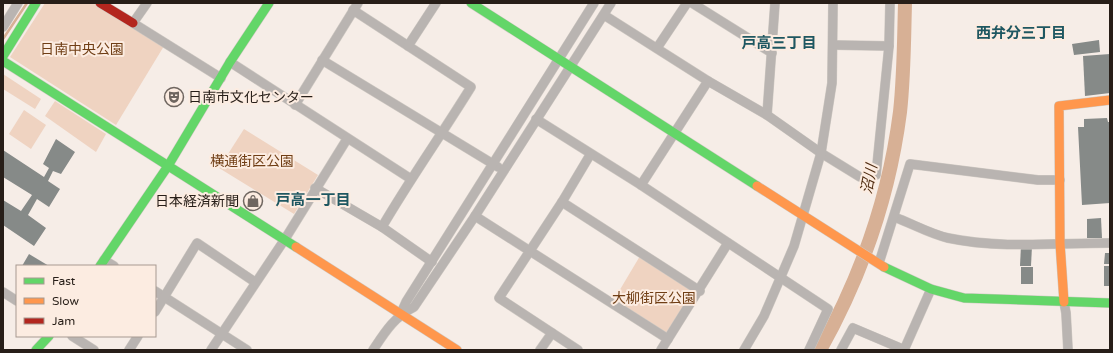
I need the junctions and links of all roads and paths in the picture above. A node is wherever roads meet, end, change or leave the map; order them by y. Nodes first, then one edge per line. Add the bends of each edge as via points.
1 (18, 3) edge
2 (36, 3) edge
3 (100, 3) edge
4 (146, 3) edge
5 (269, 3) edge
6 (436, 3) edge
7 (470, 3) edge
8 (594, 3) edge
9 (611, 3) edge
10 (687, 3) edge
11 (692, 3) edge
12 (775, 3) edge
13 (833, 3) edge
14 (890, 3) edge
15 (355, 7) edge
16 (604, 15) junction
17 (133, 23) junction
18 (3, 27) edge
19 (833, 45) junction
20 (408, 46) junction
21 (889, 46) junction
22 (657, 48) junction
23 (772, 52) junction
24 (3, 56) edge
25 (322, 60) junction
26 (558, 60) junction
27 (3, 61) edge
28 (230, 62) junction
29 (569, 67) junction
30 (220, 78) junction
31 (708, 81) junction
32 (1110, 100) edge
33 (295, 105) junction
34 (767, 115) junction
35 (536, 119) junction
36 (443, 133) junction
37 (673, 133) junction
38 (347, 139) junction
39 (821, 153) junction
40 (590, 154) junction
41 (494, 164) junction
42 (168, 166) junction
43 (504, 170) junction
44 (411, 179) junction
45 (1060, 180) junction
46 (641, 185) junction
47 (315, 188) junction
48 (562, 202) junction
49 (475, 216) junction
50 (803, 216) junction
51 (894, 216) junction
52 (382, 227) junction
53 (285, 239) junction
54 (728, 243) junction
55 (1060, 243) junction
56 (1110, 243) edge
57 (530, 251) junction
58 (432, 262) junction
59 (102, 263) edge
60 (879, 263) junction
61 (781, 278) junction
62 (255, 282) junction
63 (931, 289) junction
64 (700, 290) junction
65 (3, 292) edge
66 (156, 292) edge
67 (165, 298) junction
68 (16, 300) edge
69 (1064, 302) junction
70 (1110, 303) edge
71 (156, 311) edge
72 (401, 313) junction
73 (552, 333) junction
74 (222, 334) junction
75 (48, 337) edge
76 (74, 337) edge
77 (137, 337) edge
78 (668, 339) junction
79 (36, 350) edge
80 (94, 350) edge
81 (128, 350) edge
82 (211, 350) edge
83 (247, 350) edge
84 (373, 350) edge
85 (457, 350) edge
86 (540, 350) edge
87 (578, 350) edge
88 (661, 350) edge
89 (744, 350) edge
90 (809, 350) edge
91 (841, 350) edge
92 (904, 350) edge
93 (1068, 350) edge

1 - 18 street
2 - 24 street
3 - 17 street
4 - 17 street
5 - 28 street
6 - 20 street
7 - 26 street
8 - 26 street
9 - 16 street
10 - 22 street
11 - 23 street
12 - 23 street
13 - 19 street
14 - 21 street
15 - 20 street
15 - 25 street
16 - 22 street
16 - 29 street
17 - 30 street
19 - 21 street
19 - 39 street via 832,83
20 - 36 street via 471,87
21 - 39 street via 876,175 868,179 860,177
22 - 31 street
23 - 34 street
25 - 33 street
25 - 36 street
26 - 29 street
26 - 41 street
27 - 42 street
28 - 30 street
28 - 33 street
29 - 35 street
29 - 37 street
30 - 42 street
31 - 34 street
31 - 37 street
32 - 45 street via 1059,106
33 - 38 street
34 - 39 street
35 - 40 street
35 - 43 street
36 - 41 street
36 - 44 street
37 - 46 street
37 - 50 street
38 - 44 street
38 - 47 street
39 - 50 street
40 - 46 street
40 - 48 street
41 - 43 street
41 - 58 street
42 - 53 street
42 - 59 street
43 - 49 street
44 - 52 street
45 - 51 street via 1038,180 910,164
45 - 55 street
46 - 54 street
47 - 52 street
47 - 53 street
48 - 57 street
48 - 64 street
49 - 57 street
49 - 72 street via 414,307
50 - 60 street
50 - 61 street
51 - 55 street via 946,238 1003,244
51 - 60 street
52 - 58 street
53 - 62 street
53 - 72 street
54 - 61 street
54 - 64 street
55 - 56 street
55 - 69 street
57 - 73 street via 499,298
57 - 78 street
58 - 72 street
60 - 63 street
61 - 89 street via 764,316
61 - 90 street via 828,309
62 - 67 street via 197,243
62 - 74 street
63 - 69 street via 952,296 980,300
63 - 92 street
64 - 78 street
65 - 68 street
66 - 67 street
67 - 71 street
67 - 74 street
69 - 70 street
69 - 93 street
72 - 84 street
72 - 85 street
73 - 86 street
73 - 87 street
74 - 82 street
74 - 83 street
75 - 79 street
76 - 80 street
77 - 81 street
78 - 88 street
91 - 92 street via 853,328

